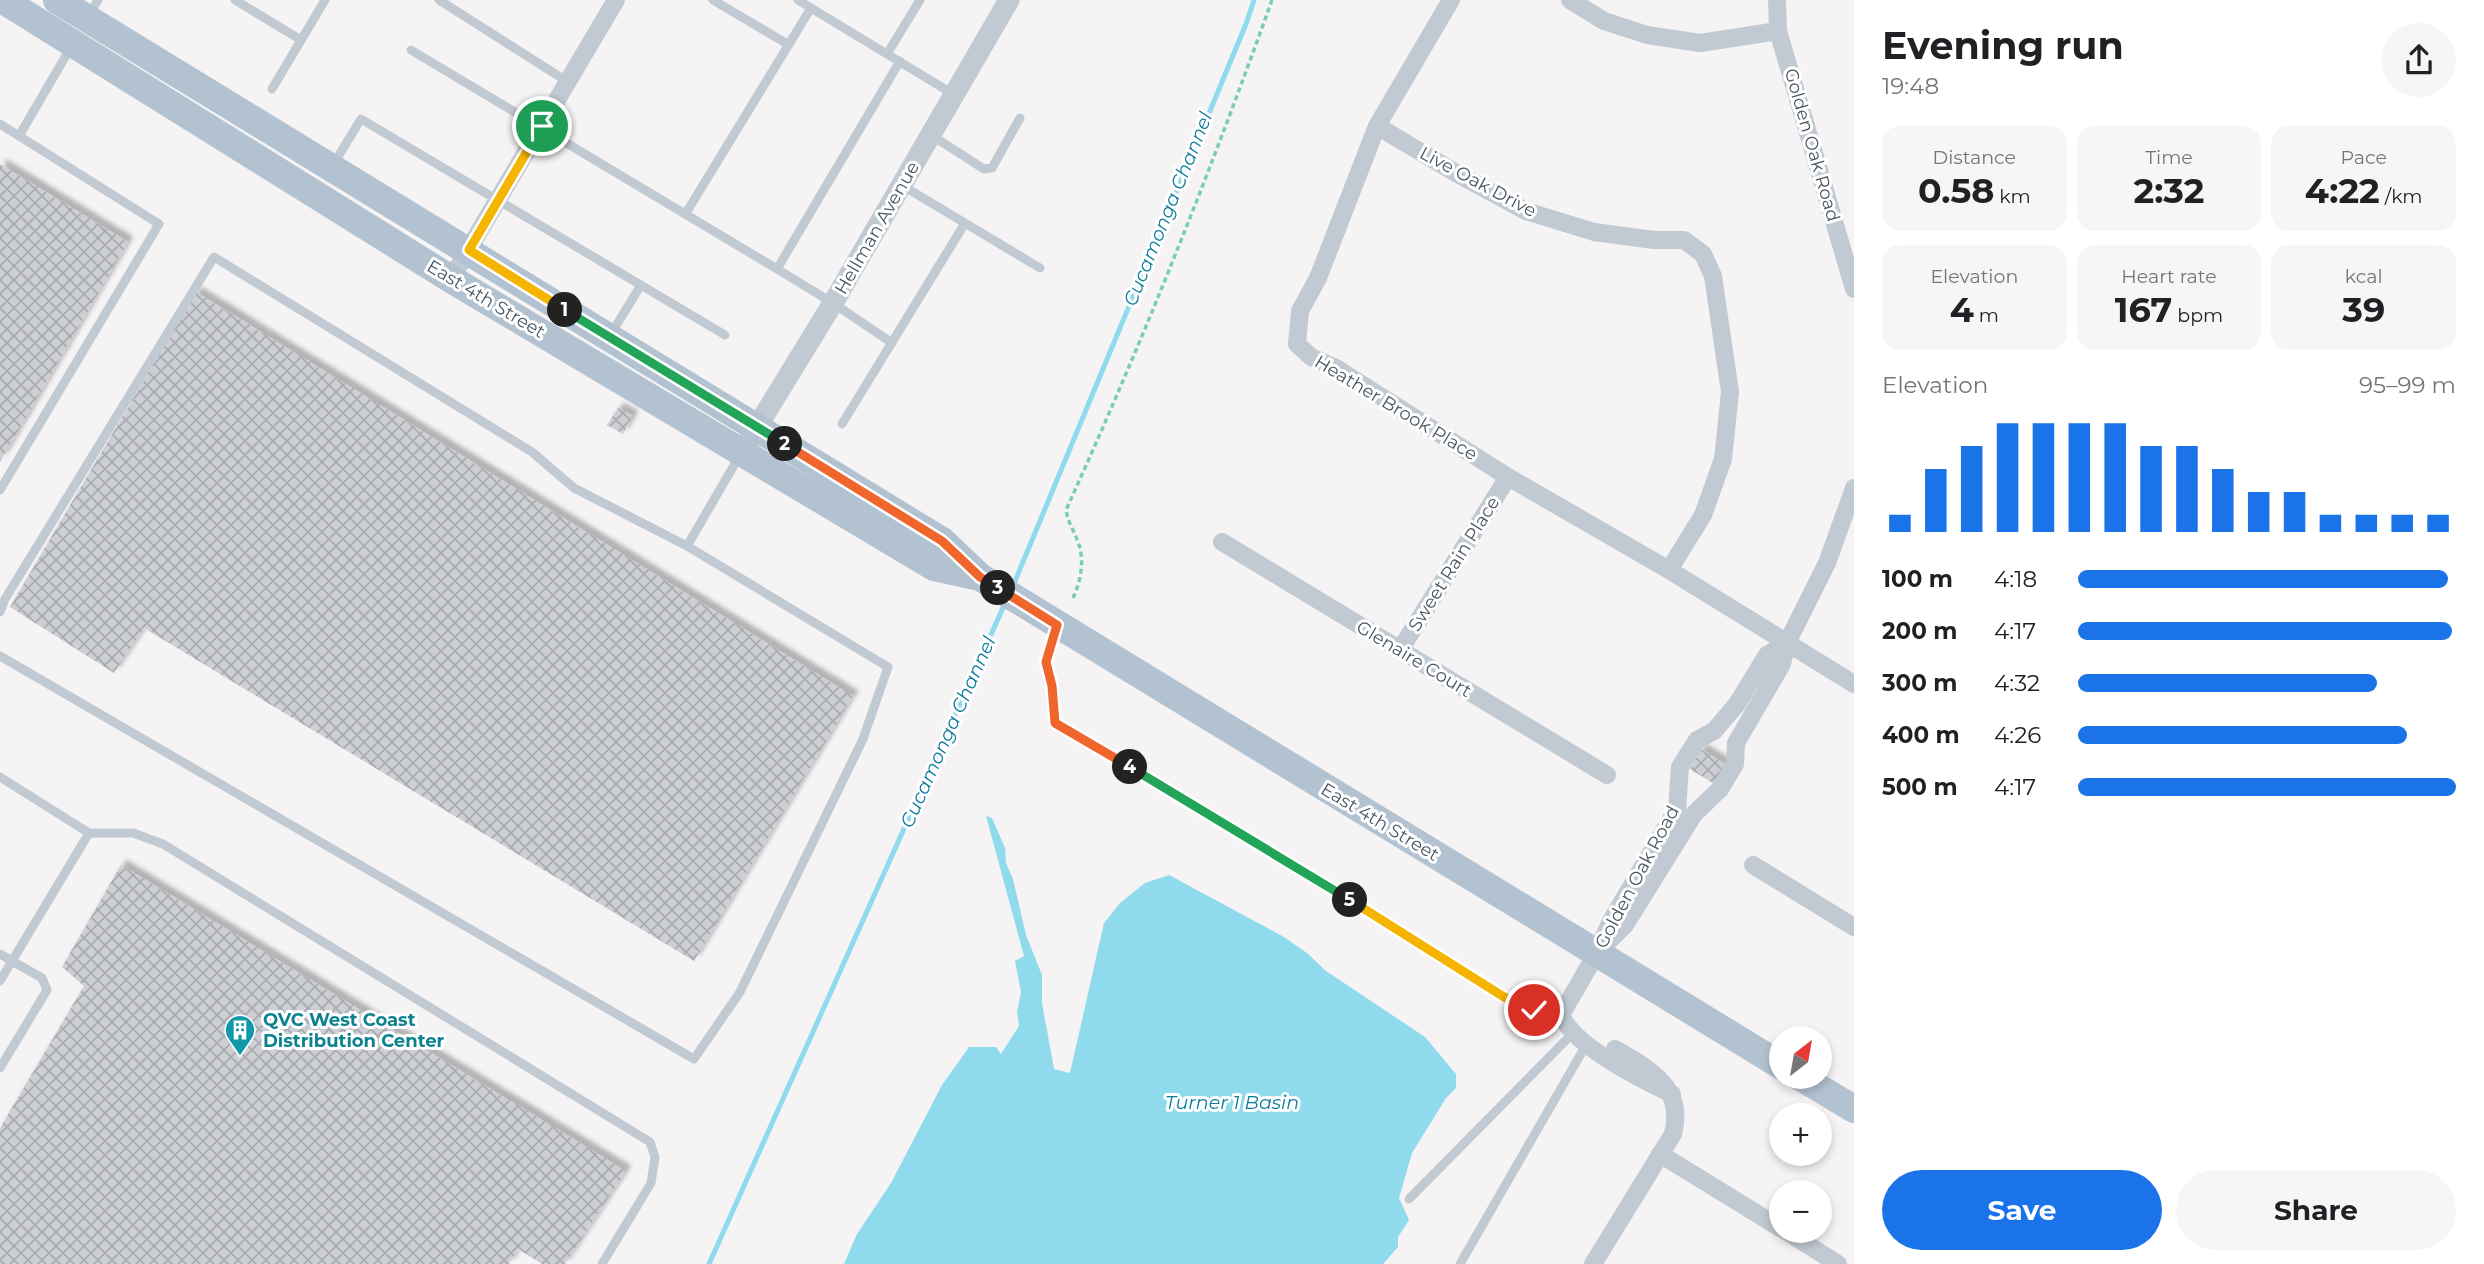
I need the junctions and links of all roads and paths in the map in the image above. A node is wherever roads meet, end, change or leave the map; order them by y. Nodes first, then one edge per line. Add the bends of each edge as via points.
1 (3, 0) edge
2 (57, 0) edge
3 (236, 0) edge
4 (325, 0) edge
5 (439, 0) edge
6 (616, 0) edge
7 (713, 0) edge
8 (798, 0) edge
9 (920, 0) edge
10 (1009, 0) edge
11 (1272, 0) edge
12 (1451, 0) edge
13 (1570, 0) edge
14 (1777, 0) edge
15 (811, 8) junction
16 (84, 25) edge
17 (1778, 30) junction
18 (301, 40) junction
19 (789, 45) junction
20 (411, 50) dead end
21 (887, 54) junction
22 (900, 61) junction
23 (568, 82) junction
24 (272, 89) dead end
25 (953, 94) junction
26 (1020, 118) dead end
27 (0, 124) edge
28 (542, 126) junction
29 (1377, 126) junction
30 (930, 134) junction
31 (19, 136) junction
32 (332, 167) junction
33 (901, 185) junction
34 (499, 200) junction
35 (686, 214) junction
36 (965, 223) junction
37 (469, 250) junction
38 (1040, 268) dead end
39 (777, 269) junction
40 (451, 279) junction
41 (641, 285) junction
42 (1854, 289) edge
43 (834, 303) junction
44 (725, 334) dead end
45 (610, 337) junction
46 (892, 343) junction
47 (842, 424) dead end
48 (757, 427) junction
49 (741, 453) junction
50 (1508, 477) junction
51 (1854, 488) edge
52 (0, 490) edge
53 (1222, 542) dead end
54 (687, 547) junction
55 (1668, 570) junction
56 (980, 577) junction
57 (1073, 598) dead end
58 (0, 612) edge
59 (1057, 625) junction
60 (1787, 643) junction
61 (1401, 650) junction
62 (0, 656) edge
63 (1854, 684) edge
64 (1606, 775) dead end
65 (0, 777) edge
66 (89, 833) junction
67 (1753, 865) dead end
68 (1854, 927) edge
69 (0, 954) edge
70 (1596, 954) junction
71 (12, 961) junction
72 (0, 981) edge
73 (1561, 1015) junction
74 (1580, 1039) junction
75 (1769, 1058) edge
76 (0, 1069) edge
77 (1820, 1089) edge
78 (1854, 1110) edge
79 (1660, 1154) junction
80 (1409, 1199) dead end
81 (1769, 1221) edge
82 (1804, 1243) edge
83 (602, 1264) edge
84 (1460, 1264) edge
85 (1593, 1264) edge
86 (1838, 1264) edge

1 - 16 main road, East 4th Street
2 - 16 main road, East 4th Street
3 - 18 lane
4 - 18 lane
5 - 23 lane
6 - 23 street
7 - 19 lane
8 - 15 lane
9 - 21 lane
10 - 25 street, Hellman Avenue
11 - 57 path via 1164,284 1066,510 1082,561
12 - 29 street, Heather Brook Place
13 - 17 street via 1604,21 1647,35 1700,43
14 - 17 street, Golden Oak Road
15 - 19 lane
15 - 21 lane
16 - 31 lane
16 - 32 main road, East 4th Street
16 - 40 main road, East 4th Street
17 - 42 street, Golden Oak Road
18 - 24 lane
19 - 35 lane
20 - 28 lane
21 - 22 lane
22 - 25 lane
22 - 39 lane
23 - 28 street
25 - 30 street, Hellman Avenue
26 - 30 lane via 992,167 985,169
27 - 31 lane
28 - 34 street
28 - 35 lane
29 - 50 street, Heather Brook Place via 1318,278 1300,312 1297,344
29 - 55 street, Live Oak Drive via 1526,211 1594,232 1684,240 1703,254 1713,276 1730,392 1723,459 1703,515
30 - 33 street, Hellman Avenue
31 - 52 lane via 159,223
32 - 34 lane via 361,120
32 - 37 main road, East 4th Street
33 - 36 lane
33 - 43 street, Hellman Avenue
34 - 37 street
34 - 41 lane
35 - 39 lane
36 - 38 lane
36 - 46 lane
37 - 40 street
37 - 45 main road, East 4th Street
39 - 43 lane
40 - 49 main road, East 4th Street
41 - 44 lane
41 - 45 lane
43 - 46 lane
43 - 48 street, Hellman Avenue
45 - 48 main road, East 4th Street
46 - 47 lane
48 - 49 street, Hellman Avenue
48 - 56 main road, East 4th Street via 942,541
49 - 54 lane
49 - 56 main road, East 4th Street via 934,567
50 - 55 street, Heather Brook Place
50 - 61 street, Sweet Rain Place
51 - 60 street, Golden Oak Road via 1828,562
53 - 61 street, Glenaire Court
54 - 58 lane via 573,488 533,452 214,257
54 - 62 lane via 888,667 863,739 740,992 694,1059
55 - 60 street, Heather Brook Place
56 - 59 main road, East 4th Street
59 - 70 main road, East 4th Street
59 - 73 lane via 1046,662 1055,723 1504,997
60 - 63 street, Heather Brook Place
60 - 70 street, Golden Oak Road via 1782,664 1736,743 1735,764 1725,781 1694,814 1625,925
60 - 70 street, Golden Oak Road via 1767,655 1737,704 1714,731 1697,740 1680,767 1677,809
61 - 64 street, Glenaire Court
65 - 66 lane
66 - 71 lane
66 - 83 lane via 133,834 163,844 650,1142 655,1157 651,1183
67 - 68 street
69 - 71 lane
70 - 73 street
70 - 75 main road, East 4th Street
71 - 72 lane
71 - 76 lane via 43,978 47,990
73 - 74 street
74 - 79 street via 1593,1037 1632,1066 1651,1072 1672,1094 1675,1124
74 - 80 lane
74 - 84 lane
77 - 78 main road
79 - 81 street
79 - 85 street
82 - 86 street

